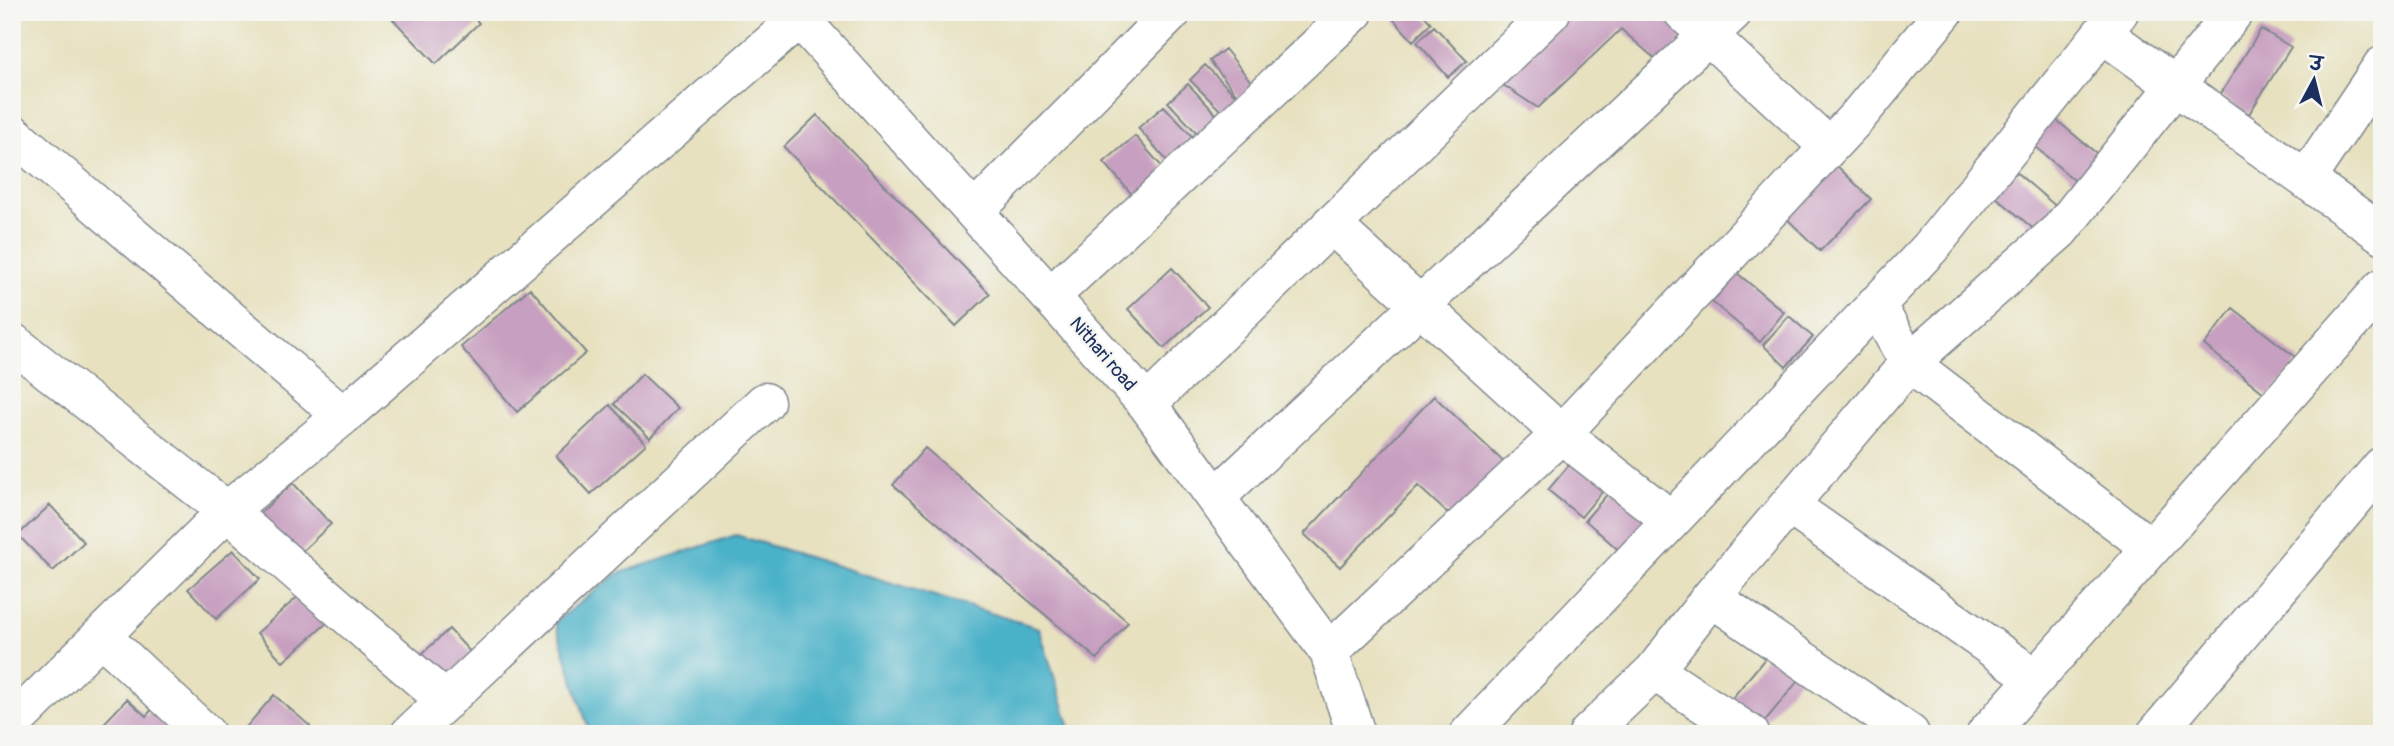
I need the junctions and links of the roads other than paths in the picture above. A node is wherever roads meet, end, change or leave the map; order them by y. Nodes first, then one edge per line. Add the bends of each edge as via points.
1 (1172, 12) edge
2 (1354, 12) edge
3 (1551, 12) edge
4 (1944, 12) edge
5 (2234, 12) edge
6 (811, 19) edge
7 (1708, 20) edge
8 (2110, 23) edge
9 (2382, 66) edge
10 (2174, 85) junction
11 (12, 133) edge
12 (1829, 147) junction
13 (2306, 179) junction
14 (975, 211) junction
15 (1331, 224) junction
16 (2382, 234) edge
17 (2382, 288) edge
18 (1052, 295) junction
19 (1419, 304) junction
20 (1876, 304) junction
21 (16, 351) edge
22 (1909, 363) junction
23 (765, 402) dead end
24 (1147, 404) junction
25 (342, 416) junction
26 (1561, 434) junction
27 (2382, 466) edge
28 (1216, 497) junction
29 (1790, 506) junction
30 (227, 511) junction
31 (1670, 519) junction
32 (2151, 548) junction
33 (1711, 597) junction
34 (102, 638) junction
35 (1329, 652) junction
36 (1654, 671) junction
37 (2035, 678) junction
38 (446, 701) junction
39 (12, 723) edge
40 (206, 734) edge
41 (410, 734) edge
42 (1356, 734) edge
43 (1469, 734) edge
44 (1588, 734) edge
45 (1750, 734) edge
46 (1910, 734) edge
47 (1986, 734) edge
48 (2157, 734) edge

1 - 14 street
2 - 18 street
3 - 15 street
4 - 12 street
5 - 10 street
6 - 14 street, Nithari road
6 - 25 street
7 - 12 street
7 - 19 street
8 - 10 street
8 - 20 street via 1930,248
9 - 13 street
10 - 13 street
10 - 22 street via 2060,230
11 - 25 street
12 - 26 street
13 - 16 street
14 - 18 street, Nithari road
15 - 19 street
15 - 24 street
17 - 32 street
18 - 24 street, Nithari road
19 - 26 street
19 - 28 street
20 - 22 street
20 - 31 street
21 - 30 street
22 - 29 street
22 - 32 street
23 - 38 street
24 - 28 street, Nithari road
25 - 30 street
26 - 31 street
26 - 35 street
27 - 48 street
28 - 35 street, Nithari road
29 - 33 street
29 - 37 street
30 - 34 street
30 - 38 street
31 - 43 street
32 - 37 street
33 - 36 street
33 - 46 street
34 - 39 street
34 - 40 street
35 - 42 street, Nithari road
36 - 44 street
36 - 45 street
37 - 47 street
38 - 41 street

